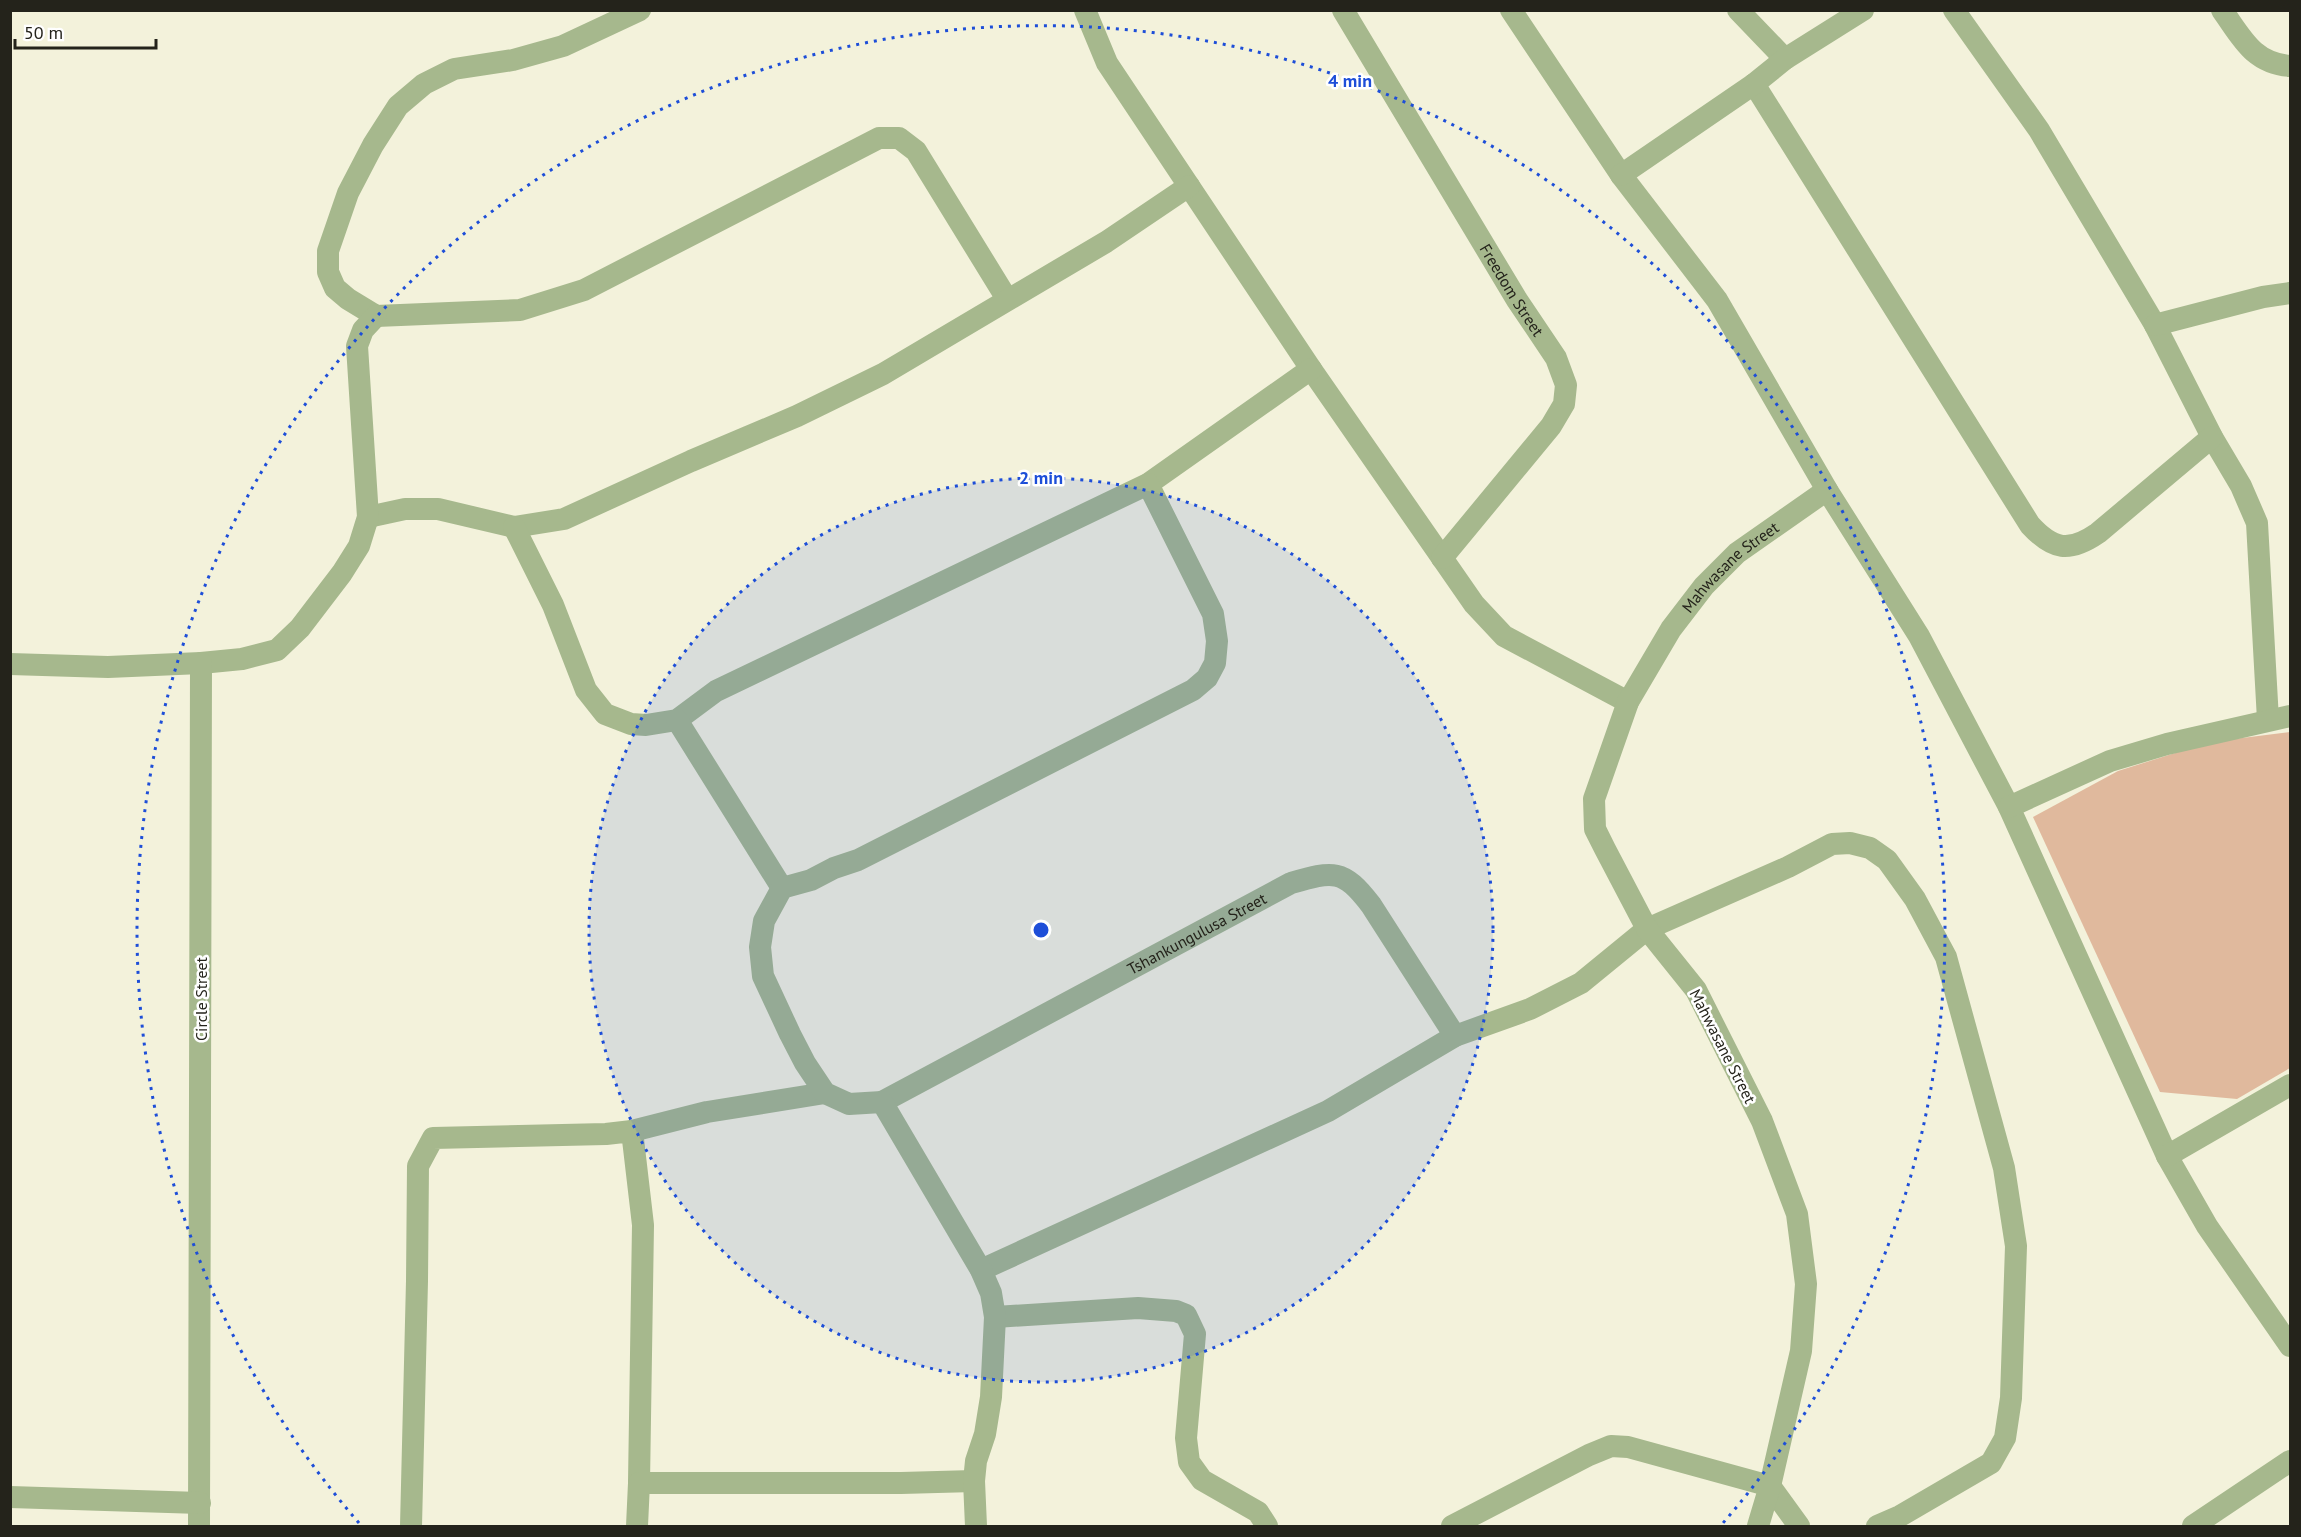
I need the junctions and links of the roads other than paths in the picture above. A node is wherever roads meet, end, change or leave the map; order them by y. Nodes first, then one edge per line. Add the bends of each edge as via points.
1 (640, 10) edge
2 (1085, 10) edge
3 (1343, 10) edge
4 (1511, 10) edge
5 (1738, 10) edge
6 (1863, 10) edge
7 (1954, 10) edge
8 (2222, 10) edge
9 (1785, 59) junction
10 (2290, 66) edge
11 (1754, 84) junction
12 (1621, 175) junction
13 (1188, 186) junction
14 (2290, 293) edge
15 (1007, 299) junction
16 (376, 316) junction
17 (2155, 325) junction
18 (1311, 369) junction
19 (2212, 437) junction
20 (1148, 484) junction
21 (1827, 490) junction
22 (368, 517) junction
23 (514, 527) junction
24 (1442, 558) junction
25 (201, 663) junction
26 (10, 664) edge
27 (1628, 702) junction
28 (2290, 717) edge
29 (677, 720) junction
30 (2268, 720) junction
31 (2009, 807) junction
32 (782, 888) junction
33 (1647, 928) junction
34 (1455, 1036) junction
35 (2290, 1085) edge
36 (825, 1093) junction
37 (882, 1102) junction
38 (632, 1131) junction
39 (2168, 1156) junction
40 (981, 1270) junction
41 (995, 1317) junction
42 (2290, 1346) edge
43 (2290, 1461) edge
44 (974, 1481) junction
45 (639, 1483) junction
46 (1770, 1486) junction
47 (10, 1497) edge
48 (200, 1503) junction
49 (199, 1527) edge
50 (411, 1527) edge
51 (637, 1527) edge
52 (976, 1527) edge
53 (1267, 1527) edge
54 (1452, 1527) edge
55 (1758, 1527) edge
56 (1799, 1527) edge
57 (1877, 1527) edge
58 (2193, 1527) edge

1 - 16 street via 563,46 513,60 454,69 424,84 398,106 348,193 328,251 328,272 334,288
2 - 13 street via 1107,63
3 - 24 street, Freedom Street via 1556,358 1566,385 1564,405 1551,426
4 - 12 street
5 - 9 street
6 - 9 street
7 - 17 street via 2039,130
8 - 10 street via 2258,57
9 - 11 street
11 - 12 street
11 - 19 street via 2030,525 2045,540 2063,546 2082,544
12 - 21 street via 1717,300
13 - 15 street via 1106,242
13 - 18 street
14 - 17 street
15 - 16 street via 916,151 899,138 879,138 584,290 520,310
15 - 23 street via 882,374 797,416 564,519
16 - 22 street via 363,330 357,346
17 - 19 street
18 - 20 street
18 - 24 street
19 - 30 street via 2257,523
20 - 29 street via 716,692
20 - 32 street via 1213,614 1215,663 1207,678 1192,690 858,860
21 - 27 street, Mahwasane Street via 1737,553 1704,586 1671,629
21 - 31 street via 1919,636
22 - 23 street via 405,509 438,509
22 - 25 street via 359,546 342,573 300,628 277,650
23 - 29 street via 553,605 586,690 605,714 631,724
24 - 27 street via 1474,604 1504,636
25 - 26 street via 108,667
25 - 48 street, Circle Street
27 - 33 street, Mahwasane Street via 1594,799 1595,829
28 - 30 street
29 - 32 street
30 - 31 street via 2110,761
31 - 39 street
32 - 36 street via 764,921 760,946 763,976 805,1063
33 - 34 street via 1581,983 1530,1009
33 - 46 street, Mahwasane Street via 1696,990 1762,1121 1797,1214 1806,1284 1801,1351
33 - 57 street via 1832,844 1850,843 1870,848 1887,860 1916,899 1946,957 2004,1168 2016,1246 2011,1398 2005,1438 1991,1463
34 - 37 street, Tshankungulusa Street via 1356,884 1339,875 1317,876 1291,883
34 - 40 street via 1328,1111
35 - 39 street
36 - 37 street via 849,1104
36 - 38 street via 706,1112
37 - 40 street
38 - 45 street via 643,1225
38 - 50 street via 433,1138 418,1166
39 - 42 street via 2207,1226
40 - 41 street via 991,1293
41 - 44 street via 991,1397
41 - 53 street via 1138,1308 1186,1315 1195,1335 1186,1438 1189,1462 1202,1480 1258,1512
43 - 58 street
44 - 45 street
44 - 52 street
45 - 51 street
46 - 54 street via 1628,1447 1611,1446
46 - 55 street, Mahwasane Street
46 - 56 street
47 - 48 street
48 - 49 street, Circle Street

